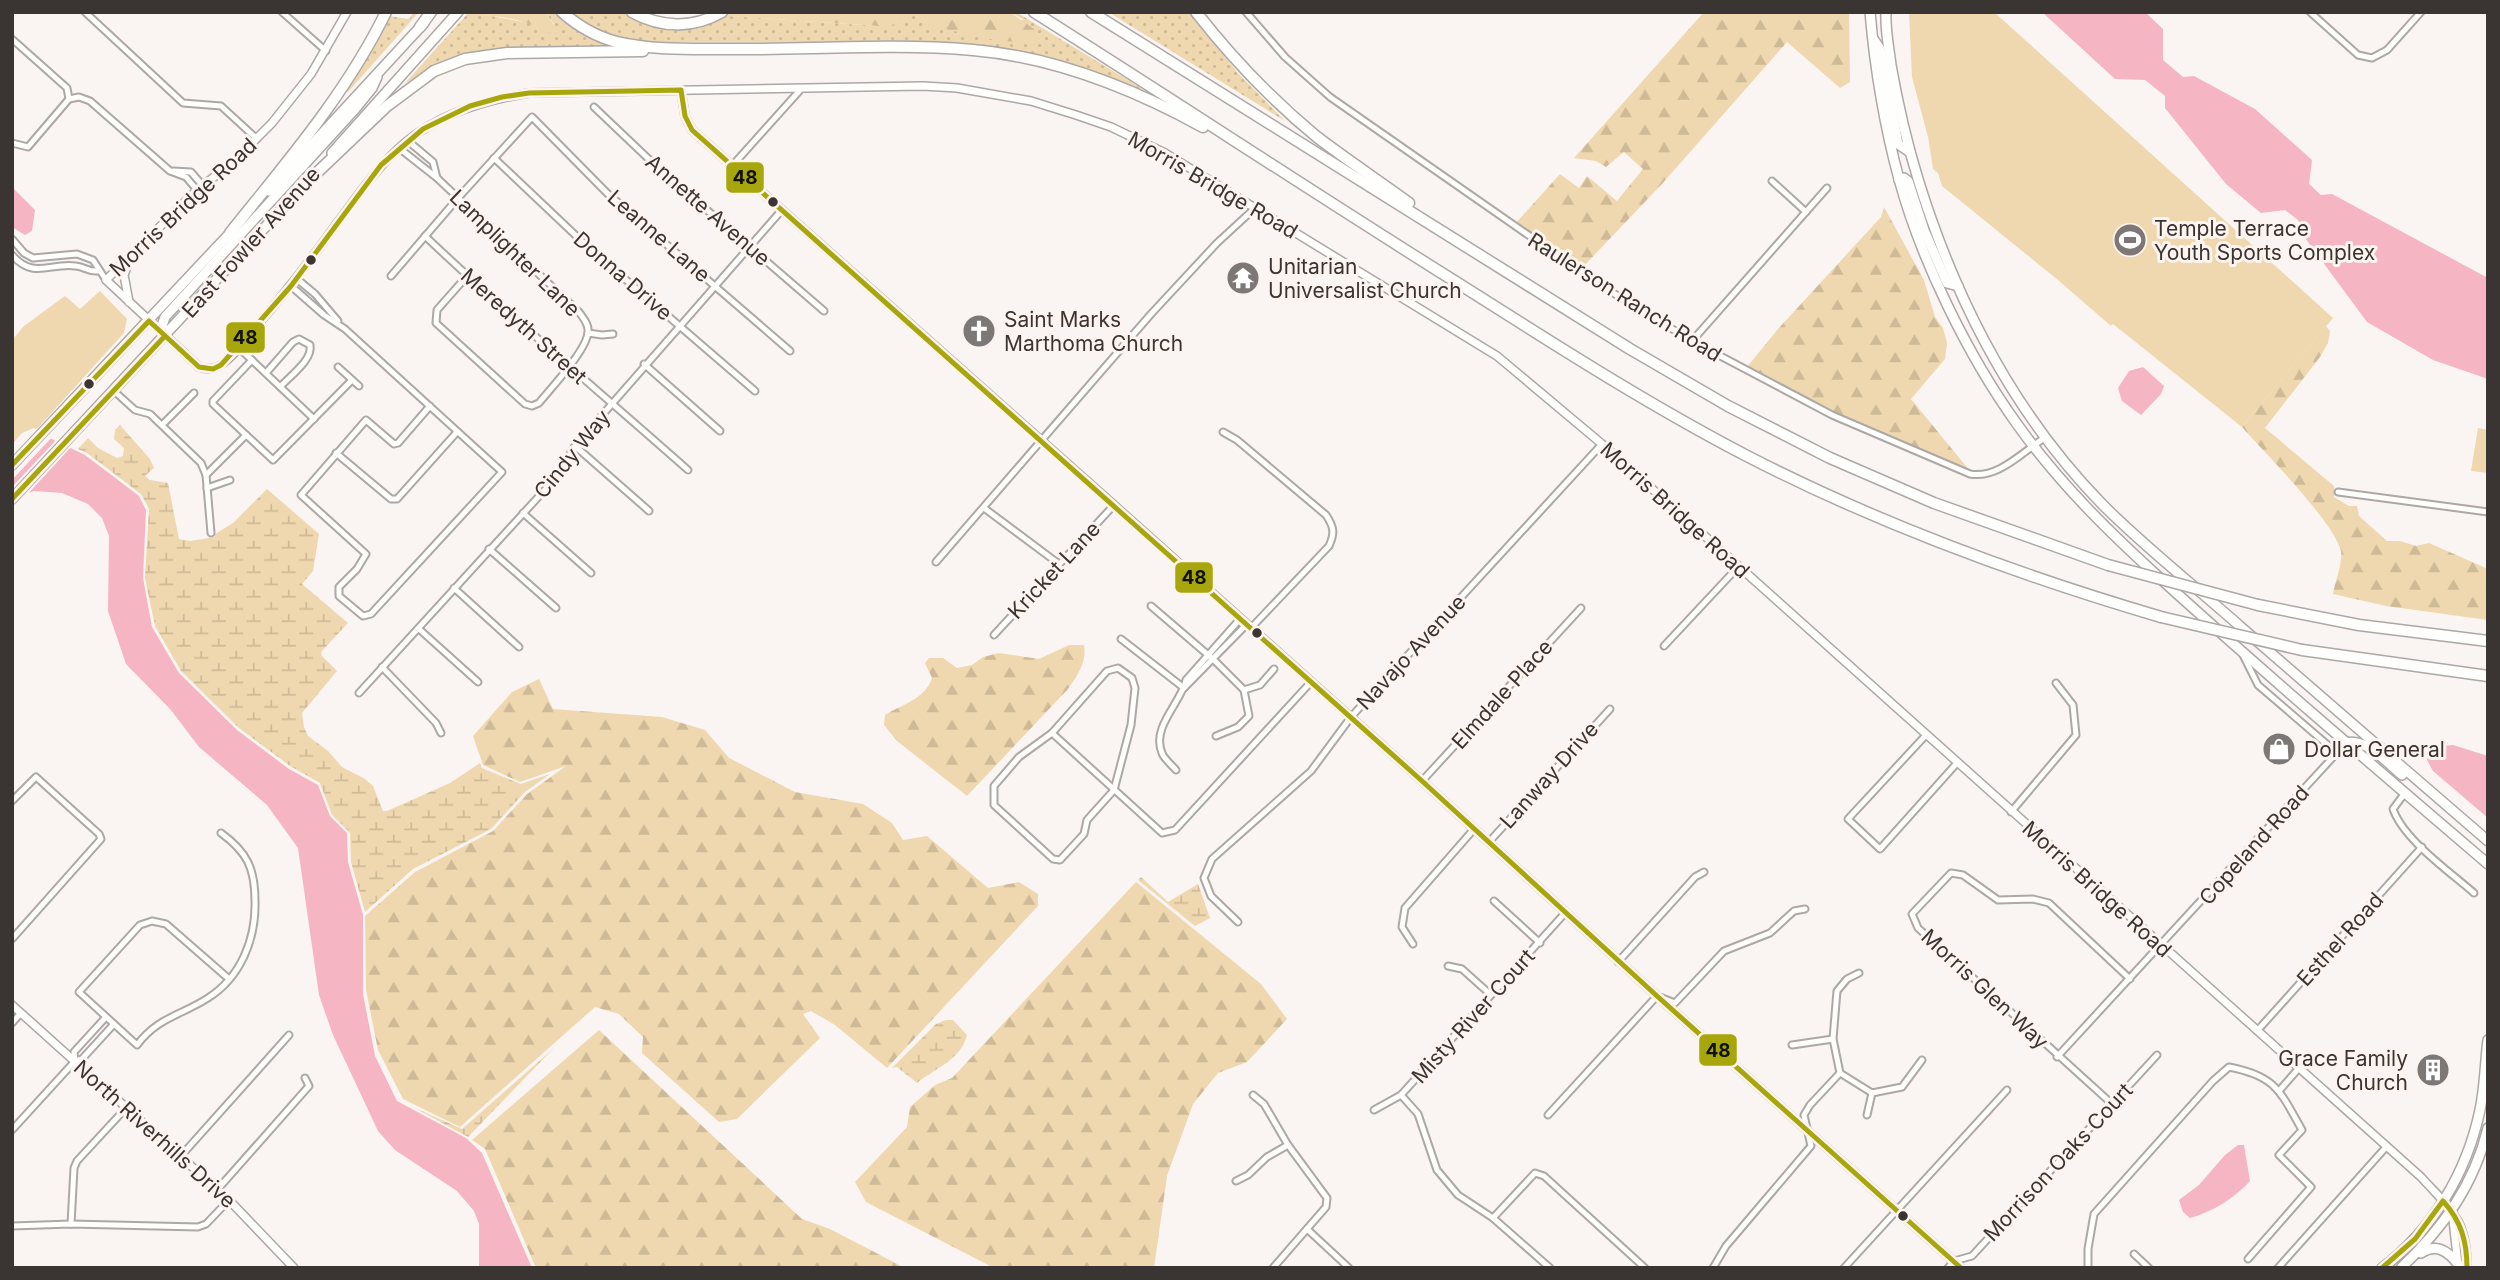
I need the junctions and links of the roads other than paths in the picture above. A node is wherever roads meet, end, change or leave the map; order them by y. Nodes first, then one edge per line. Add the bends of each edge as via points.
1 (85, 12) edge
2 (282, 12) edge
3 (347, 12) edge
4 (386, 12) edge
5 (432, 12) edge
6 (458, 12) edge
7 (562, 12) edge
8 (632, 12) edge
9 (722, 12) edge
10 (1034, 12) edge
11 (1091, 12) edge
12 (1196, 12) edge
13 (1246, 12) edge
14 (1870, 12) edge
15 (1886, 12) edge
16 (2310, 12) edge
17 (2421, 12) edge
18 (420, 27) joint
19 (12, 39) edge
20 (1872, 39) junction
21 (683, 48) junction
22 (326, 51) junction
23 (379, 71) junction
24 (802, 88) junction
25 (681, 90) junction
26 (69, 99) junction
27 (594, 107) dead end
28 (257, 139) junction
29 (408, 141) junction
30 (12, 143) edge
31 (399, 148) junction
32 (1910, 152) junction
33 (494, 158) junction
34 (732, 166) junction
35 (1287, 174) junction
36 (437, 178) junction
37 (1899, 180) junction
38 (1772, 181) dead end
39 (304, 185) junction
40 (200, 188) junction
41 (1827, 188) dead end
42 (458, 198) junction
43 (1255, 208) junction
44 (782, 211) junction
45 (1806, 212) junction
46 (230, 233) junction
47 (425, 236) junction
48 (12, 239) edge
49 (751, 246) junction
50 (24, 253) junction
51 (1478, 253) junction
52 (132, 254) junction
53 (14, 259) edge
54 (98, 271) junction
55 (391, 276) dead end
56 (467, 276) junction
57 (297, 279) junction
58 (106, 280) junction
59 (715, 285) junction
60 (291, 286) junction
61 (1958, 286) junction
62 (130, 302) junction
63 (824, 310) dead end
64 (149, 321) junction
65 (680, 325) junction
66 (345, 329) junction
67 (588, 333) junction
68 (613, 334) dead end
69 (165, 336) junction
70 (1692, 341) junction
71 (238, 347) junction
72 (790, 351) dead end
73 (252, 360) junction
74 (645, 364) junction
75 (338, 367) dead end
76 (569, 368) junction
77 (266, 373) junction
78 (352, 380) junction
79 (359, 386) dead end
80 (280, 387) junction
81 (114, 391) junction
82 (755, 391) dead end
83 (194, 393) dead end
84 (614, 403) junction
85 (430, 406) junction
86 (314, 419) junction
87 (162, 425) junction
88 (720, 431) dead end
89 (457, 432) junction
90 (1223, 432) dead end
91 (246, 435) junction
92 (2046, 437) junction
93 (1042, 441) junction
94 (1602, 444) junction
95 (2033, 445) junction
96 (575, 446) junction
97 (336, 453) junction
98 (12, 465) edge
99 (688, 470) dead end
100 (206, 475) junction
101 (230, 480) dead end
102 (207, 488) junction
103 (2338, 492) dead end
104 (12, 499) edge
105 (1114, 505) junction
106 (984, 508) junction
107 (649, 511) dead end
108 (2488, 512) edge
109 (523, 513) junction
110 (211, 533) dead end
111 (489, 549) junction
112 (936, 562) dead end
113 (1059, 564) junction
114 (1738, 567) junction
115 (591, 572) dead end
116 (454, 588) junction
117 (1151, 606) dead end
118 (556, 608) dead end
119 (1581, 608) dead end
120 (1246, 624) junction
121 (419, 629) junction
122 (994, 635) dead end
123 (1121, 639) dead end
124 (2488, 641) edge
125 (1664, 646) dead end
126 (519, 647) dead end
127 (2241, 652) junction
128 (1208, 655) junction
129 (1214, 660) junction
130 (382, 667) junction
131 (1274, 669) dead end
132 (2488, 676) edge
133 (478, 682) dead end
134 (1311, 682) junction
135 (2056, 682) dead end
136 (1184, 688) junction
137 (1244, 690) junction
138 (359, 693) dead end
139 (1610, 709) dead end
140 (1351, 717) junction
141 (441, 733) dead end
142 (1052, 733) junction
143 (1926, 735) junction
144 (1216, 736) dead end
145 (2346, 743) junction
146 (2337, 753) junction
147 (1957, 763) junction
148 (1176, 770) dead end
149 (1422, 781) junction
150 (1114, 790) junction
151 (2405, 793) junction
152 (12, 801) edge
153 (2449, 807) junction
154 (2011, 812) junction
155 (1474, 829) junction
156 (221, 833) dead end
157 (2484, 834) edge
158 (2488, 841) edge
159 (1489, 842) junction
160 (2422, 847) junction
161 (2488, 864) edge
162 (1704, 872) dead end
163 (2474, 893) dead end
164 (1494, 901) dead end
165 (1805, 909) dead end
166 (1565, 913) junction
167 (1238, 922) dead end
168 (12, 939) edge
169 (1540, 943) junction
170 (1413, 944) dead end
171 (2161, 947) junction
172 (1618, 962) junction
173 (1448, 966) dead end
174 (1859, 973) dead end
175 (229, 979) junction
176 (2130, 979) junction
177 (1491, 995) junction
178 (1657, 996) junction
179 (12, 1005) edge
180 (21, 1013) junction
181 (106, 1017) junction
182 (12, 1023) edge
183 (114, 1024) junction
184 (2257, 1031) junction
185 (289, 1035) dead end
186 (1833, 1039) junction
187 (2488, 1040) edge
188 (1792, 1045) dead end
189 (2157, 1055) dead end
190 (2057, 1057) junction
191 (1922, 1060) dead end
192 (75, 1061) junction
193 (2300, 1068) junction
194 (1840, 1073) junction
195 (305, 1079) dead end
196 (2007, 1090) dead end
197 (2280, 1091) junction
198 (1872, 1093) junction
199 (1253, 1095) dead end
200 (1401, 1095) junction
201 (2111, 1103) junction
202 (126, 1108) junction
203 (1374, 1110) dead end
204 (1548, 1115) dead end
205 (1867, 1115) dead end
206 (2488, 1128) edge
207 (1808, 1129) junction
208 (12, 1130) edge
209 (1288, 1145) junction
210 (2387, 1146) junction
211 (180, 1157) junction
212 (1236, 1181) dead end
213 (217, 1189) junction
214 (229, 1200) junction
215 (2443, 1202) junction
216 (1898, 1211) junction
217 (2452, 1211) junction
218 (1493, 1218) junction
219 (71, 1224) junction
220 (12, 1226) edge
221 (1307, 1228) junction
222 (2134, 1254) dead end
223 (2248, 1259) dead end
224 (1951, 1264) edge
225 (2461, 1267) edge
226 (294, 1268) edge
227 (1273, 1268) edge
228 (1349, 1268) edge
229 (1550, 1268) edge
230 (1645, 1268) edge
231 (1713, 1268) edge
232 (1844, 1268) edge
233 (1961, 1268) edge
234 (2088, 1268) edge
235 (2149, 1268) edge
236 (2278, 1268) edge
237 (2382, 1268) edge
238 (2402, 1268) edge

1 - 28 street via 183,103 220,106
2 - 22 street
3 - 22 street, Morris Bridge Road
4 - 46 highway via 330,107
5 - 18 highway
6 - 39 main road, East Fowler Avenue
7 - 21 highway via 613,41
8 - 9 highway via 657,23 680,25
10 - 35 highway
11 - 51 highway
12 - 51 highway via 1248,73 1292,115
13 - 70 street, Raulerson Ranch Road via 1295,68 1346,109 1563,261
14 - 20 main road
15 - 32 main road via 1899,111
16 - 17 street via 2358,55 2372,58 2387,50
18 - 23 main road, East Fowler Avenue
19 - 26 street via 67,88
20 - 32 main road via 1880,49 1898,144
20 - 37 main road
21 - 35 highway via 932,48 1034,60 1144,96
21 - 39 highway via 507,53 465,59 411,86
22 - 28 street, Morris Bridge Road via 294,98
23 - 46 main road, East Fowler Avenue
23 - 69 main road via 355,109 165,317
24 - 25 street, Morris Bridge Road
24 - 34 street
24 - 43 street, Morris Bridge Road via 923,86 1031,102 1135,138
25 - 29 street, Morris Bridge Road via 502,97 448,116
25 - 34 street via 692,130
26 - 30 street via 28,146
26 - 40 street via 90,101 170,171
27 - 49 street, Annette Avenue
28 - 40 street, Morris Bridge Road
29 - 31 street, Morris Bridge Road
29 - 36 street, Lamplighter Lane via 430,158
31 - 36 street, Lamplighter Lane
31 - 57 street, Morris Bridge Road via 366,184
32 - 61 main road
33 - 42 street
33 - 59 street, Leanne Lane via 532,117 607,193
33 - 65 street, Donna Drive via 589,248
34 - 44 street
35 - 132 highway, bridge via 1672,416 1867,513 2042,580 2161,617 2302,650
36 - 42 street, Lamplighter Lane
37 - 61 main road via 1908,181 1947,283
37 - 95 main road via 1957,325
38 - 45 street
39 - 69 main road, East Fowler Avenue
40 - 52 street, Morris Bridge Road
41 - 45 street
42 - 47 street
42 - 67 street, Lamplighter Lane via 579,312
43 - 93 street via 1151,314
43 - 94 street, Morris Bridge Road via 1497,356
44 - 49 street, Cindy Way
44 - 93 street
45 - 70 street
46 - 64 main road, East Fowler Avenue
47 - 55 street
47 - 56 street, Meredyth Street
48 - 50 street
49 - 59 street, Cindy Way
49 - 63 street, Annette Avenue
50 - 53 street
50 - 54 street via 33,258 77,254 96,262
51 - 124 highway, bridge via 1630,349 1778,433 1934,503 2108,565 2258,605 2359,625
52 - 58 street, Morris Bridge Road
52 - 62 street via 124,275
53 - 54 street via 37,270 76,266
54 - 58 street
56 - 76 street, Meredyth Street
56 - 76 street, Lamplighter Lane via 437,310 436,323 525,404 539,403
57 - 60 street, Morris Bridge Road
57 - 66 street
58 - 62 street, Morris Bridge Road
59 - 65 street, Cindy Way
59 - 72 street, Leanne Lane
60 - 66 street
60 - 71 street, Morris Bridge Road
61 - 92 main road via 1993,356
62 - 64 street, Morris Bridge Road
64 - 69 street, Morris Bridge Road
64 - 98 main road, East Fowler Avenue
65 - 74 street, Cindy Way
65 - 82 street, Donna Drive
66 - 85 street
67 - 68 street
67 - 76 street, Lamplighter Lane
69 - 71 street, Morris Bridge Road via 205,369 221,365
69 - 81 main road, East Fowler Avenue
70 - 95 street, Raulerson Ranch Road via 1832,415 1963,472 1979,476 1997,471
71 - 73 street
73 - 77 street
73 - 91 street via 213,401
74 - 84 street, Cindy Way
74 - 88 street
75 - 78 street
76 - 84 street, Meredyth Street
77 - 80 street
77 - 80 street via 293,342 299,339 310,345 308,357
78 - 79 street
78 - 86 street
80 - 86 street
81 - 87 street
81 - 104 main road, East Fowler Avenue
83 - 87 street
84 - 96 street, Cindy Way
84 - 99 street, Meredyth Street
85 - 89 street
85 - 97 street via 398,443 366,420
86 - 91 street via 273,460
87 - 100 street via 201,463
89 - 97 street via 397,499 391,499
89 - 97 street via 502,472 371,614 363,616 338,592 366,554 301,495
90 - 120 street via 1326,515 1334,534 1329,546
91 - 100 street
92 - 95 street, Raulerson Ranch Road
92 - 153 main road via 2102,504 2144,545
93 - 105 street
93 - 106 street
94 - 114 street, Morris Bridge Road
94 - 140 street, Navajo Avenue
95 - 127 main road via 2107,531
96 - 107 street
96 - 109 street, Cindy Way via 552,482
100 - 102 street
101 - 102 street
102 - 110 street
103 - 108 street
105 - 113 street, Kricket Lane
105 - 120 street
106 - 112 street
106 - 113 street
109 - 111 street, Cindy Way
109 - 115 street
111 - 116 street, Cindy Way
111 - 118 street
113 - 122 street, Kricket Lane
114 - 125 street
114 - 143 street, Morris Bridge Road
116 - 121 street, Cindy Way
116 - 126 street
117 - 128 street
119 - 149 street, Elmdale Place
120 - 128 street
120 - 129 street
120 - 134 street
121 - 130 street, Cindy Way
121 - 133 street
123 - 136 street
127 - 145 main road
127 - 146 street via 2258,685
128 - 129 street
128 - 136 street
129 - 136 street
129 - 137 street
130 - 138 street, Cindy Way
130 - 141 street
131 - 137 street via 1260,685
134 - 140 street
134 - 150 street via 1175,830 1162,833
135 - 154 street via 2073,705 2076,735
136 - 148 street via 1160,735 1161,752
137 - 144 street via 1249,716 1238,727
139 - 159 street, Lanway Drive
140 - 149 street
140 - 167 street, Navajo Avenue via 1311,771 1212,859 1204,878 1211,896
142 - 150 street
142 - 150 street via 1107,671 1118,668 1132,678 1131,725
142 - 150 street via 1019,757 994,786 994,805 1060,860
143 - 147 street, Morris Bridge Road
143 - 147 street via 1848,818 1880,849
145 - 146 street, Copeland Road
145 - 151 main road
145 - 153 main road via 2365,745
146 - 171 street, Copeland Road
147 - 154 street, Morris Bridge Road
149 - 155 street
151 - 160 street via 2393,809
151 - 161 main road
152 - 168 street via 33,778 40,780 101,839
153 - 157 main road
154 - 171 street, Morris Bridge Road
155 - 159 street
155 - 170 street via 1405,908 1402,927
156 - 175 street via 239,846 255,888 254,928 243,962
157 - 158 main road
159 - 166 street
160 - 163 street
160 - 184 street, Esthel Road
162 - 172 street
164 - 169 street
165 - 178 street via 1794,911 1770,933 1724,951 1675,1003
166 - 169 street, Misty River Court
166 - 172 street
169 - 177 street, Misty River Court
171 - 176 street, Copeland Road
171 - 184 street, Morris Bridge Road
172 - 178 street
173 - 177 street via 1462,969
174 - 186 street via 1837,990
175 - 181 street via 166,924 152,921 140,925 79,992
175 - 183 street via 208,998 153,1027 137,1045
176 - 190 street, Copeland Road
176 - 190 street, Morris Glen Way via 2049,903 1998,900 1963,875 1951,873 1912,914 1918,928
177 - 200 street, Misty River Court
178 - 204 street
178 - 207 street
179 - 180 street, North Riverhills Drive
180 - 182 street
180 - 192 street, North Riverhills Drive
181 - 183 street
181 - 192 street via 74,1052
183 - 192 street
184 - 193 street, Morris Bridge Road
185 - 211 street
186 - 188 street
186 - 194 street
187 - 215 main road via 2478,1118 2466,1156
189 - 201 street, Morrison Oaks Court
190 - 201 street, Morris Glen Way
191 - 198 street via 1902,1087
192 - 202 street, North Riverhills Drive
192 - 208 street
193 - 197 street
193 - 210 street, Morris Bridge Road
194 - 198 street
194 - 207 street via 1804,1115
195 - 213 street via 309,1086
196 - 216 street
197 - 223 street via 2302,1130 2278,1155 2312,1187
197 - 234 street via 2262,1076 2229,1067 2213,1081 2094,1214
198 - 205 street
199 - 209 street via 1264,1104
200 - 203 street, Misty River Court
200 - 218 street via 1418,1114 1437,1170 1458,1195
201 - 224 street, Morrison Oaks Court via 1972,1256
202 - 211 street, North Riverhills Drive
202 - 219 street via 77,1161
206 - 217 main road
207 - 216 street
207 - 231 street via 1811,1146 1726,1246
209 - 212 street
209 - 221 street via 1327,1198 1326,1207
210 - 215 street, Morris Bridge Road
210 - 236 street
211 - 213 street, North Riverhills Drive
213 - 214 street, North Riverhills Drive
214 - 219 street via 198,1227
214 - 226 street, North Riverhills Drive
215 - 217 street, Morris Bridge Road
215 - 237 main road via 2415,1239
216 - 224 street
216 - 232 street
217 - 225 street
217 - 238 main road
218 - 229 street
218 - 230 street via 1535,1172
219 - 220 street
221 - 227 street
221 - 228 street
222 - 235 street
224 - 233 street
225 - 238 main road via 2444,1251 2430,1248

